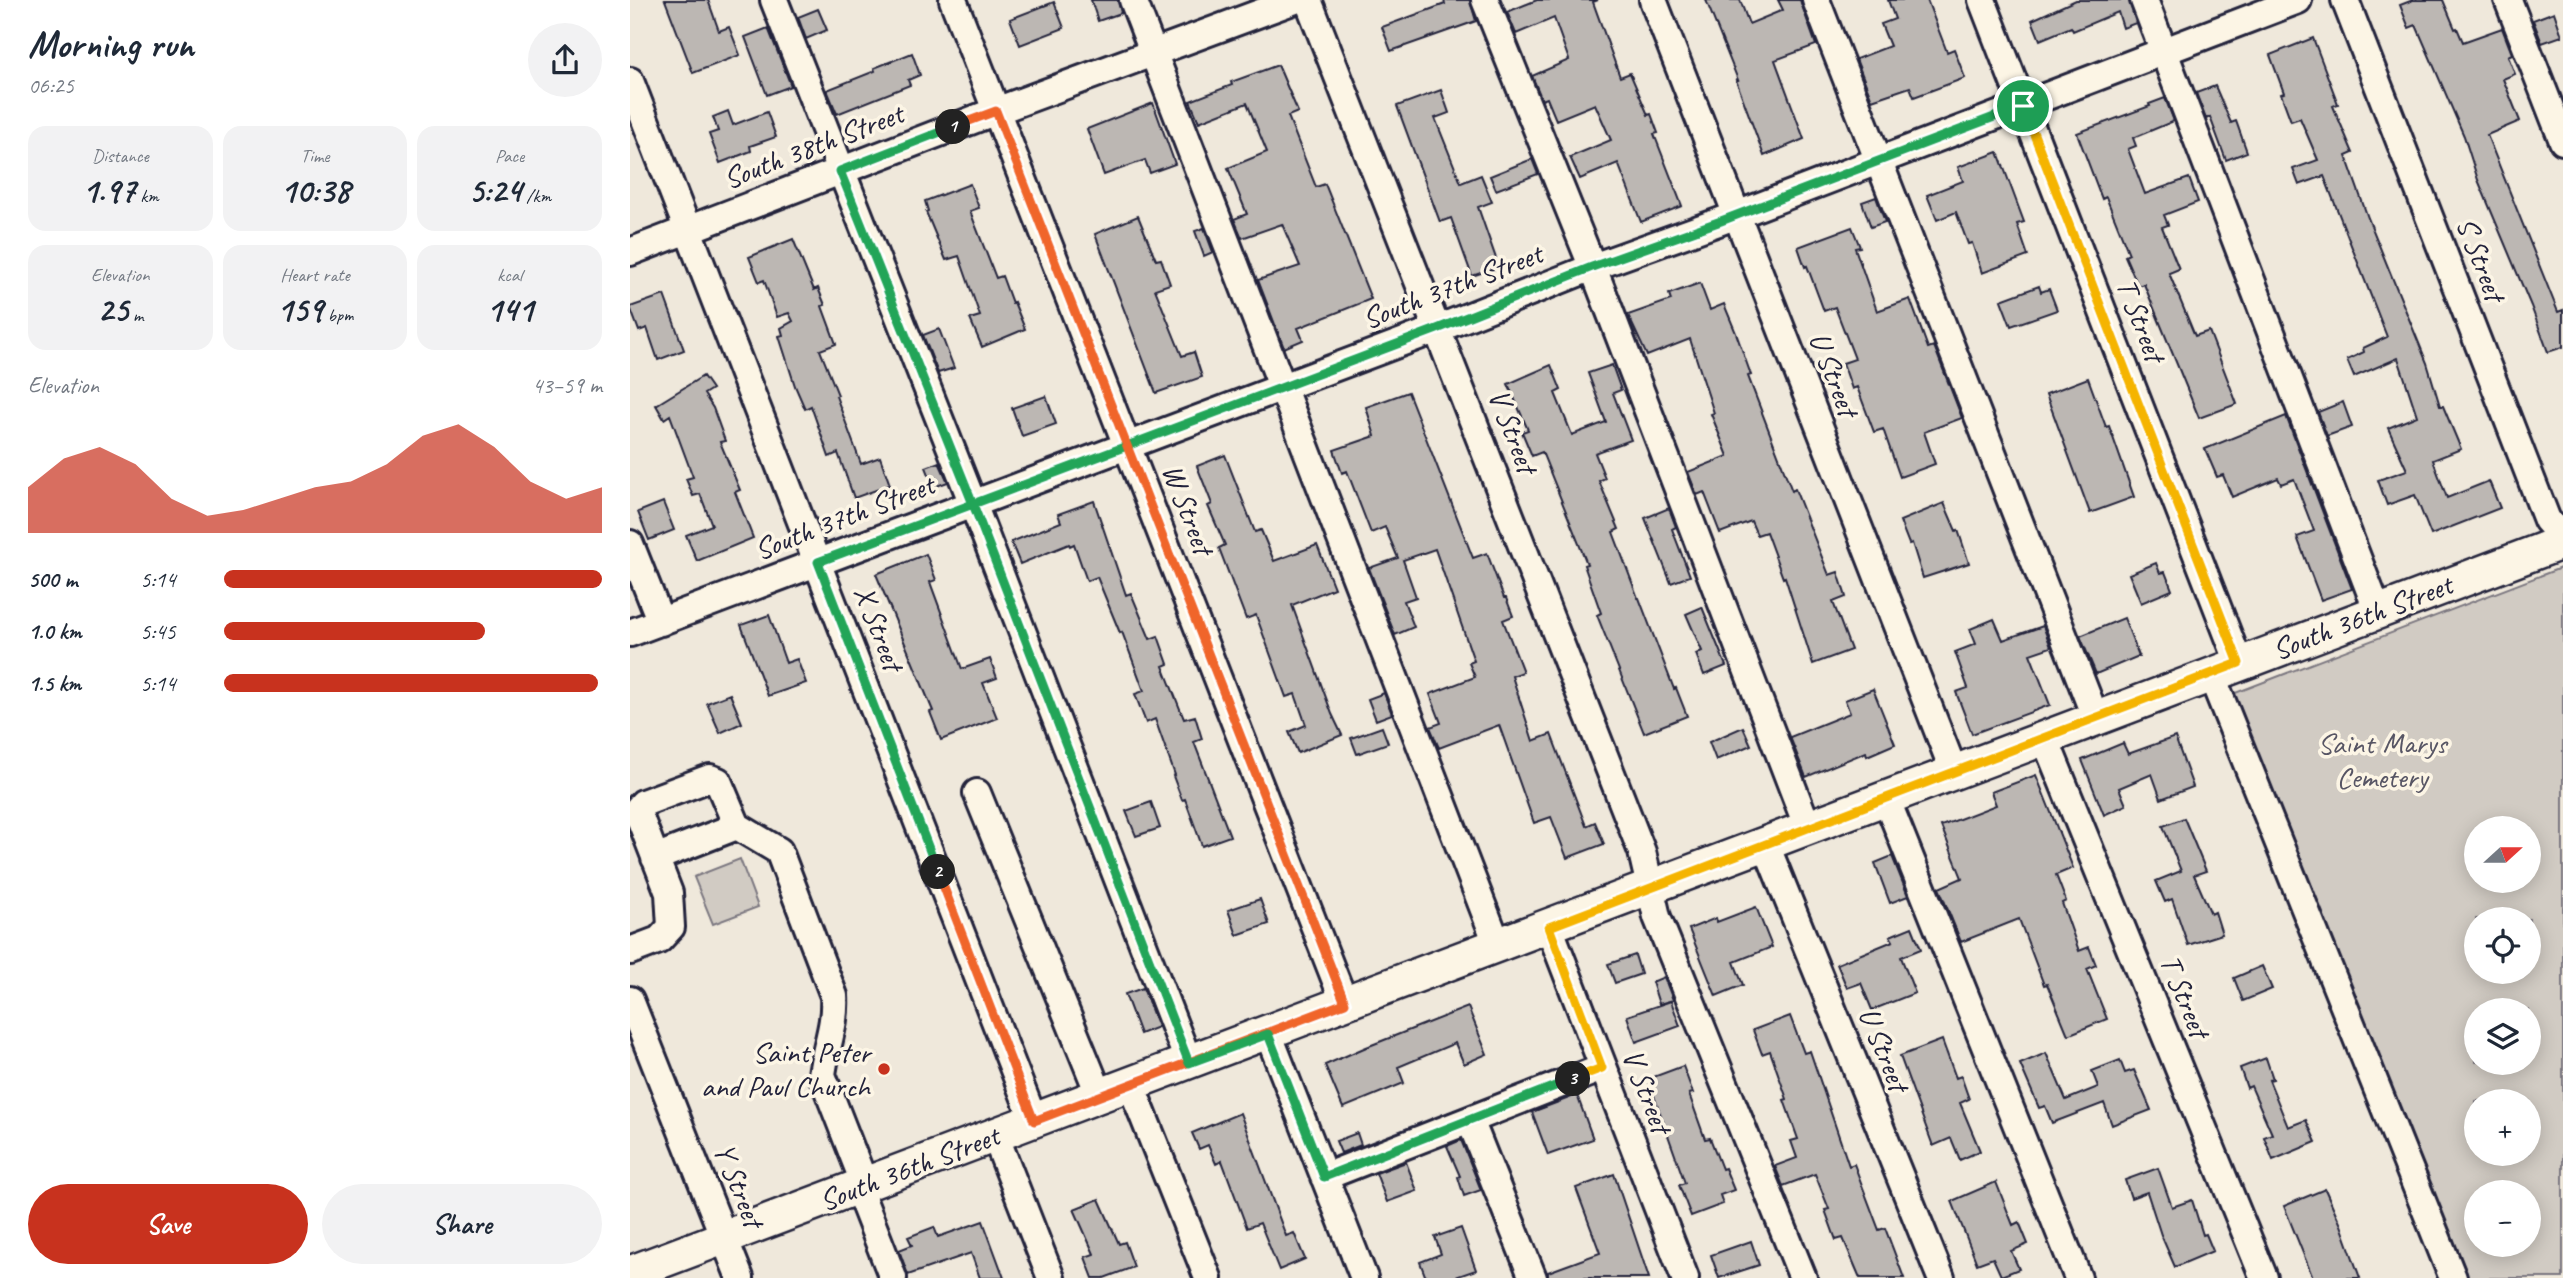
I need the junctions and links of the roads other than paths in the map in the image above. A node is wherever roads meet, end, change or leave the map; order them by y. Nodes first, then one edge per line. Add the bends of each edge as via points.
1 (774, 0) edge
2 (953, 0) edge
3 (1133, 0) edge
4 (1295, 0) edge
5 (1308, 0) edge
6 (1485, 0) edge
7 (1653, 0) edge
8 (1816, 0) edge
9 (1982, 0) edge
10 (2144, 0) edge
11 (2298, 0) edge
12 (2345, 0) edge
13 (2508, 0) edge
14 (1153, 52) junction
15 (2164, 52) junction
16 (630, 81) edge
17 (2023, 106) junction
18 (996, 111) junction
19 (2563, 141) edge
20 (1878, 161) junction
21 (840, 171) junction
22 (1737, 215) junction
23 (688, 230) junction
24 (630, 252) edge
25 (1592, 267) junction
26 (1437, 329) junction
27 (1283, 387) junction
28 (1128, 446) junction
29 (973, 504) junction
30 (2563, 540) edge
31 (630, 544) edge
32 (818, 562) junction
33 (2378, 612) junction
34 (661, 622) junction
35 (630, 633) edge
36 (2225, 669) junction
37 (2096, 719) junction
38 (2045, 739) junction
39 (1954, 772) junction
40 (977, 793) dead end
41 (1886, 798) junction
42 (1808, 828) junction
43 (746, 832) junction
44 (1766, 845) junction
45 (655, 858) junction
46 (1650, 888) junction
47 (1549, 927) junction
48 (1498, 946) junction
49 (630, 951) edge
50 (630, 1000) edge
51 (1345, 1003) junction
52 (1268, 1034) junction
53 (1189, 1063) junction
54 (1602, 1068) junction
55 (1131, 1084) junction
56 (1100, 1096) junction
57 (1470, 1120) junction
58 (1034, 1121) junction
59 (995, 1135) junction
60 (1324, 1177) junction
61 (861, 1186) junction
62 (724, 1238) junction
63 (630, 1273) edge
64 (740, 1278) edge
65 (893, 1278) edge
66 (1051, 1278) edge
67 (1208, 1278) edge
68 (1364, 1278) edge
69 (1533, 1278) edge
70 (1685, 1278) edge
71 (1803, 1278) edge
72 (1941, 1278) edge
73 (2078, 1278) edge
74 (2264, 1278) edge
75 (2453, 1278) edge

1 - 21 street
2 - 18 street, W Street
3 - 14 street
4 - 14 street, South 38th Street
5 - 26 street, V Street
6 - 25 street
7 - 22 street, U Street
8 - 20 street
9 - 17 street, T Street
10 - 15 street
11 - 15 street, South 37th Street
12 - 30 street, S Street via 2547,520
13 - 19 street
14 - 18 street, South 38th Street
14 - 27 street
15 - 17 street, South 37th Street
15 - 33 street
16 - 23 street, X Street
17 - 20 street, South 37th Street
17 - 36 street, T Street
18 - 21 street, South 38th Street
18 - 28 street, W Street
20 - 22 street, South 37th Street
20 - 37 street
21 - 23 street, South 38th Street
21 - 29 street
22 - 25 street, South 37th Street
22 - 39 street, U Street
23 - 24 street, South 38th Street
23 - 32 street, X Street
25 - 26 street, South 37th Street
25 - 42 street
26 - 27 street, South 37th Street
26 - 46 street, V Street via 1642,852
27 - 28 street, South 37th Street
27 - 48 street
28 - 29 street, South 37th Street
28 - 51 street, W Street
29 - 32 street, South 37th Street
29 - 53 street
30 - 33 main road, South 36th Street
31 - 34 street
32 - 34 street, South 37th Street
32 - 58 street, X Street
33 - 36 main road, South 36th Street
34 - 35 street, South 37th Street
36 - 37 main road, South 36th Street
36 - 75 street, T Street
37 - 38 main road, South 36th Street
38 - 39 main road, South 36th Street
38 - 74 street, T Street
39 - 41 main road, South 36th Street
40 - 56 street
41 - 42 main road, South 36th Street
41 - 73 street
42 - 44 main road, South 36th Street
43 - 45 street
43 - 45 street via 718,781 710,778 643,803 637,810
43 - 61 street via 779,851 834,996 835,1014 822,1075
44 - 46 main road, South 36th Street
44 - 72 street, U Street
45 - 49 street via 669,893 671,927 659,940
46 - 47 main road, South 36th Street
46 - 71 street, V Street via 1657,917
47 - 48 main road, South 36th Street
47 - 54 street, V Street
48 - 51 main road, South 36th Street
50 - 62 street, Y Street
51 - 52 main road, South 36th Street
52 - 53 main road, South 36th Street
52 - 60 street
53 - 55 main road, South 36th Street
54 - 57 street
54 - 70 street, V Street
55 - 56 main road, South 36th Street
55 - 67 street
56 - 58 main road, South 36th Street
57 - 60 street
57 - 69 street
58 - 59 main road, South 36th Street
59 - 61 main road, South 36th Street
59 - 66 street
60 - 68 street
61 - 62 main road, South 36th Street
61 - 65 street
62 - 63 main road, South 36th Street
62 - 64 street, Y Street

